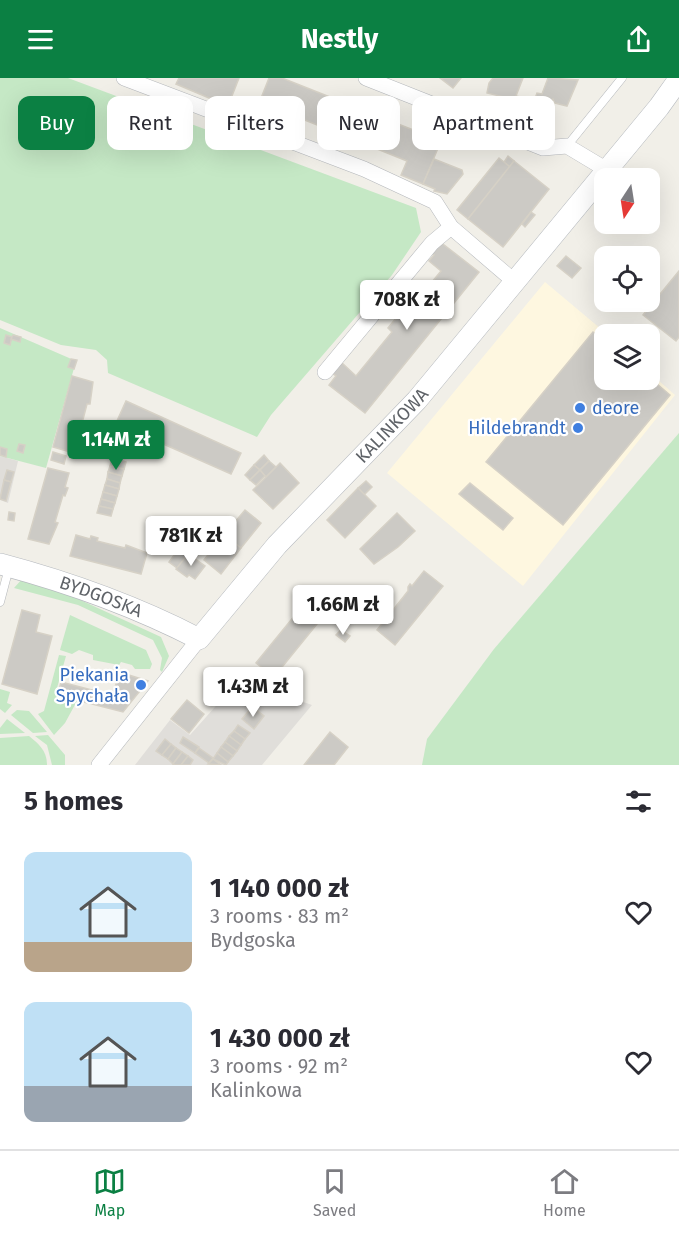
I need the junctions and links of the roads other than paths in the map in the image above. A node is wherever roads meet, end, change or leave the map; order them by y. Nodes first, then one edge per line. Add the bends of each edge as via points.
1 (124, 78) edge
2 (366, 78) edge
3 (622, 78) edge
4 (679, 79) edge
5 (567, 146) junction
6 (604, 168) edge
7 (609, 168) edge
8 (594, 186) edge
9 (451, 227) junction
10 (514, 282) junction
11 (325, 372) dead end
12 (4, 565) edge
13 (0, 602) edge
14 (200, 639) junction
15 (99, 765) edge

1 - 9 street via 364,169 435,202
2 - 5 street via 543,148
3 - 5 lane
4 - 7 street, KALINKOWA
5 - 6 street
8 - 10 street, KALINKOWA
9 - 10 street
9 - 11 street via 432,243
10 - 14 street, KALINKOWA via 417,400 283,538
12 - 13 lane
12 - 14 street, BYDGOSKA via 143,612
14 - 15 street, KALINKOWA

